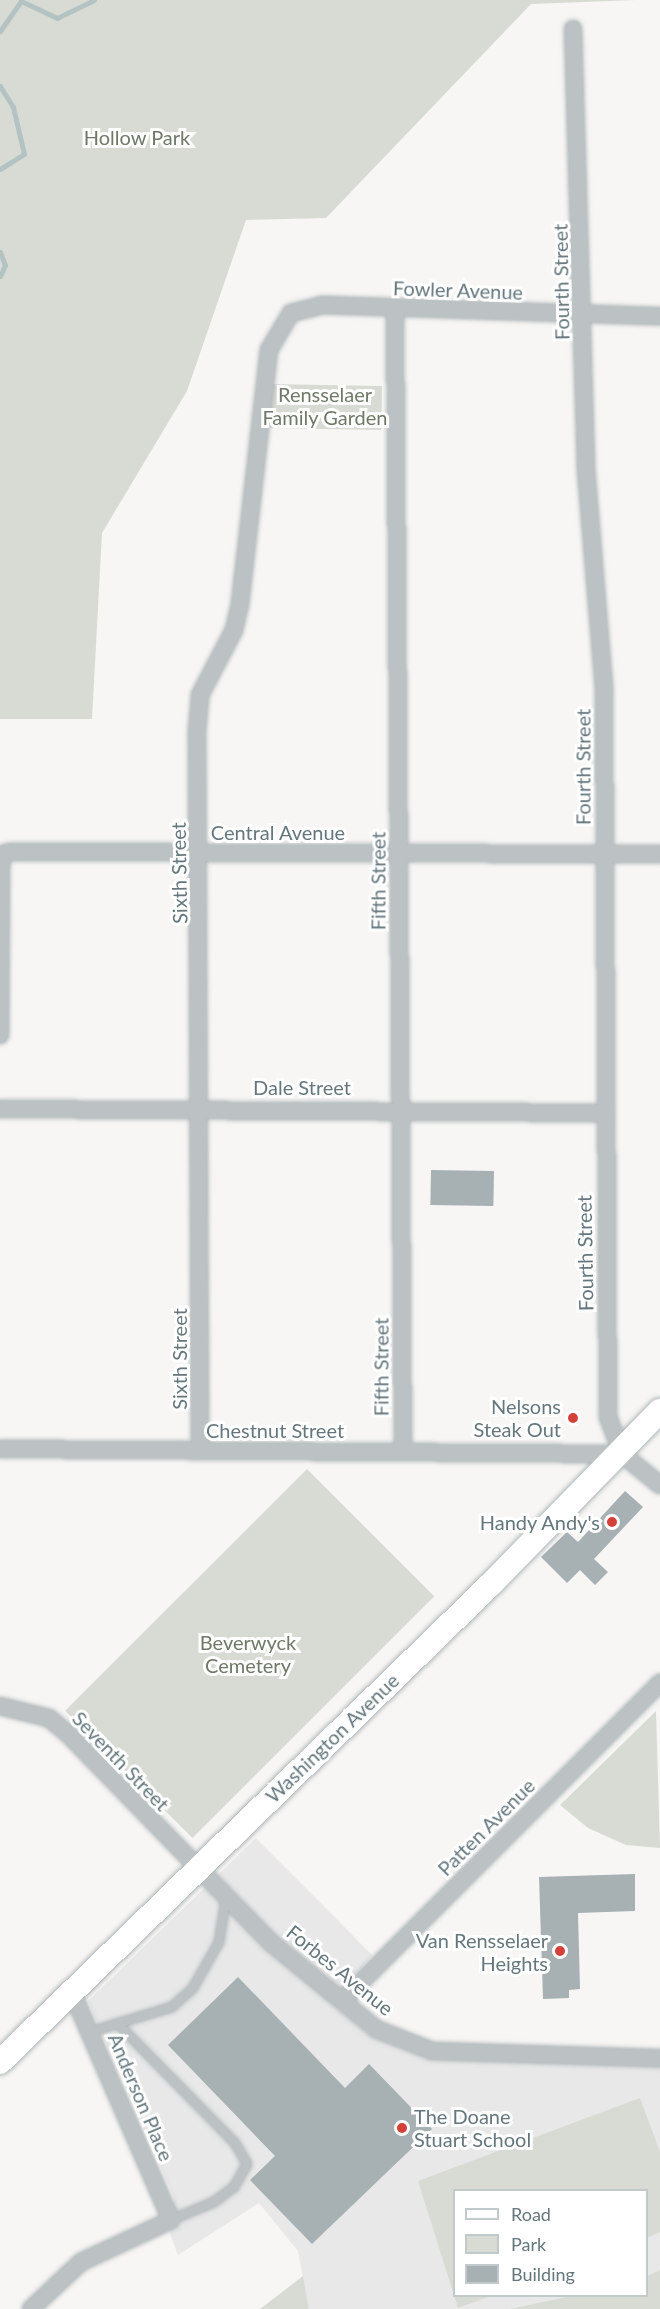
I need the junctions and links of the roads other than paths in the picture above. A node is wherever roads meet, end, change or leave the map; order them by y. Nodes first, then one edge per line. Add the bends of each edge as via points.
1 (573, 29) dead end
2 (395, 309) junction
3 (291, 314) joint
4 (582, 315) junction
5 (660, 315) edge
6 (201, 852) junction
7 (399, 853) junction
8 (604, 854) junction
9 (660, 854) edge
10 (0, 1035) edge
11 (400, 1107) junction
12 (201, 1108) junction
13 (0, 1109) edge
14 (605, 1113) junction
15 (660, 1411) edge
16 (0, 1449) edge
17 (200, 1451) junction
18 (403, 1452) junction
19 (622, 1454) junction
20 (660, 1485) edge
21 (660, 1683) edge
22 (0, 1706) edge
23 (196, 1871) junction
24 (226, 1897) junction
25 (72, 1992) junction
26 (342, 2001) junction
27 (119, 2025) junction
28 (90, 2032) junction
29 (660, 2058) edge
30 (0, 2062) edge
31 (171, 2220) junction
32 (31, 2309) edge

1 - 4 street, Fourth Street
2 - 3 street, Fowler Avenue via 322,305
2 - 4 street, Fowler Avenue
2 - 7 street, Fifth Street
3 - 6 street, Sixth Street via 278,329 264,369 234,630 200,695
4 - 5 street, Fowler Avenue
4 - 8 street, Fourth Street via 586,470 604,689
6 - 7 street, Central Avenue
6 - 10 street, Central Avenue via 3,854
6 - 12 street, Sixth Street
7 - 8 street, Central Avenue
7 - 11 street, Fifth Street
8 - 9 street, Central Avenue
8 - 14 street, Fourth Street
11 - 12 street, Dale Street
11 - 14 street, Dale Street
11 - 18 street, Fifth Street
12 - 13 street, Dale Street
12 - 17 street, Sixth Street
14 - 19 street, Fourth Street via 608,1417
15 - 19 street, Washington Avenue
16 - 17 street, Chestnut Street
17 - 18 street, Chestnut Street
18 - 19 street, Chestnut Street
19 - 20 street
19 - 23 street, Washington Avenue
21 - 26 street, Patten Avenue
22 - 23 street, Seventh Street via 49,1718
23 - 24 street, Forbes Avenue
23 - 25 street, Washington Avenue
24 - 26 street, Forbes Avenue
24 - 27 lane via 219,1942 193,1988 172,2007
25 - 28 street, Anderson Place
25 - 30 street, Washington Avenue
26 - 29 street, Forbes Avenue via 376,2029 432,2051
27 - 28 lane
27 - 31 lane via 235,2143 247,2164 239,2180 221,2197
28 - 31 street, Anderson Place
31 - 32 street via 81,2262

